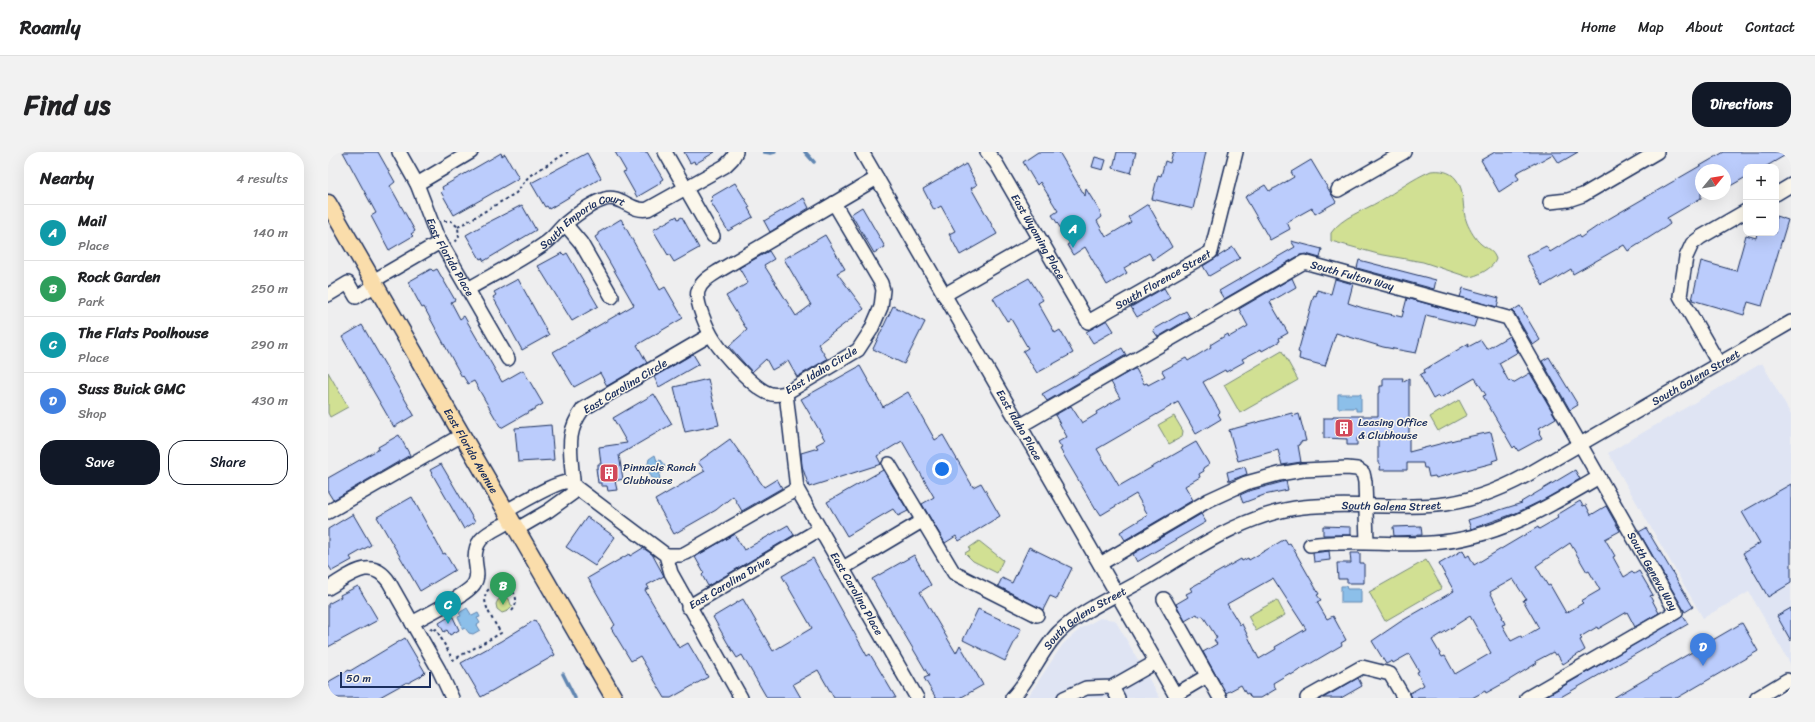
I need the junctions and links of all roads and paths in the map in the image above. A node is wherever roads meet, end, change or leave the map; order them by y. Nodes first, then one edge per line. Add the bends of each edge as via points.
1 (399, 152) edge
2 (471, 152) edge
3 (568, 152) edge
4 (665, 152) edge
5 (736, 152) edge
6 (862, 152) edge
7 (987, 152) edge
8 (1236, 152) edge
9 (1657, 152) edge
10 (1398, 153) edge
11 (877, 178) junction
12 (417, 184) junction
13 (1791, 185) edge
14 (686, 188) junction
15 (1338, 190) dead end
16 (1779, 192) edge
17 (1550, 202) dead end
18 (328, 203) edge
19 (834, 203) junction
20 (1743, 213) edge
21 (565, 224) junction
22 (458, 227) dead end
23 (713, 236) dead end
24 (1040, 240) junction
25 (440, 242) junction
26 (375, 283) junction
27 (468, 289) junction
28 (328, 295) edge
29 (944, 295) junction
30 (612, 297) dead end
31 (1088, 322) joint
32 (1791, 322) edge
33 (710, 335) junction
34 (508, 359) dead end
35 (1719, 364) junction
36 (786, 393) junction
37 (1020, 426) junction
38 (462, 435) junction
39 (1580, 444) junction
40 (889, 464) dead end
41 (1598, 477) junction
42 (574, 485) junction
43 (797, 489) junction
44 (546, 490) junction
45 (1366, 505) junction
46 (555, 506) junction
47 (328, 512) edge
48 (512, 520) junction
49 (922, 521) junction
50 (820, 529) junction
51 (1367, 542) junction
52 (1310, 544) dead end
53 (666, 554) junction
54 (1100, 564) junction
55 (843, 568) junction
56 (329, 584) edge
57 (1117, 594) junction
58 (1164, 599) dead end
59 (688, 607) junction
60 (488, 610) junction
61 (512, 611) dead end
62 (484, 612) dead end
63 (1037, 615) dead end
64 (417, 620) junction
65 (1156, 662) junction
66 (1207, 676) junction
67 (1787, 680) dead end
68 (1115, 693) edge
69 (1176, 696) edge
70 (452, 698) edge
71 (614, 698) edge
72 (741, 698) edge
73 (917, 698) edge
74 (1012, 698) edge
75 (1064, 698) edge
76 (1220, 698) edge
77 (1307, 698) edge
78 (1404, 698) edge
79 (1527, 698) edge
80 (1757, 698) edge

1 - 12 street, East Florida Place
2 - 12 street
3 - 22 path via 529,176 516,193
4 - 14 street
5 - 14 street, South Emporia Court via 727,164
6 - 11 street, East Idaho Place
7 - 24 street, East Wyoming Place via 996,162
8 - 31 street, South Florence Street via 1211,252
9 - 17 street via 1583,195
10 - 15 street
11 - 19 street, East Idaho Circle
11 - 29 street, East Idaho Place
12 - 25 street, East Florida Place
13 - 16 street
14 - 21 street, South Emporia Court via 644,210 615,199 605,199 582,211
14 - 23 street
18 - 26 main road, East Florida Avenue
19 - 33 street, East Idaho Circle via 705,280 698,297
19 - 36 street, East Idaho Circle via 881,283 881,307 871,330 858,350
20 - 35 street via 1701,237 1692,244 1686,257 1680,296
21 - 27 street, South Emporia Court via 537,249
21 - 30 street via 581,243
24 - 29 street
24 - 31 street, East Wyoming Place
25 - 26 street
25 - 27 street, East Florida Place
26 - 28 street via 356,297 348,283
26 - 38 main road, East Florida Avenue
27 - 34 street, East Florida Place
29 - 37 street, East Idaho Place
32 - 35 street, South Galena Street
33 - 36 street, East Idaho Circle via 723,352 762,390 774,395
33 - 42 street, East Carolina Circle via 583,409 571,433
35 - 39 street, South Galena Street
36 - 43 street
37 - 39 street, South Fulton Way via 1304,262 1508,318
37 - 54 street, East Idaho Place
38 - 47 street
38 - 48 main road, East Florida Avenue
39 - 41 street, South Geneva Way
39 - 45 street, South Galena Street via 1504,487 1478,497 1434,505
40 - 49 street
41 - 51 street via 1531,516 1482,534 1433,543
41 - 79 street, South Geneva Way via 1676,612
42 - 44 street via 564,482
42 - 46 street via 571,495
42 - 53 street
43 - 50 street, East Carolina Place
43 - 53 street via 686,553
44 - 46 street
44 - 48 street
45 - 51 street
45 - 54 street via 1364,475 1357,469 1303,470 1279,474 1229,490
45 - 57 street, South Galena Street via 1304,507 1259,517 1225,533
46 - 48 street
48 - 64 street via 484,537 476,545 474,556 477,577 470,588
48 - 71 main road, East Florida Avenue
49 - 55 street
49 - 63 street via 954,573
50 - 55 street, East Carolina Place
50 - 59 street, East Carolina Drive
51 - 52 street
53 - 59 street via 671,573
54 - 57 street, East Idaho Place
55 - 73 street, East Carolina Place
56 - 64 street via 363,569 376,569 385,577
57 - 65 street, East Idaho Place
57 - 74 street, South Galena Street via 1074,620 1059,633
58 - 66 street
59 - 72 street, East Carolina Drive
60 - 61 path via 485,601 487,593 500,585 508,587 515,594 516,604
60 - 62 path
60 - 64 path via 500,633 453,660 436,629 433,631
64 - 70 street
65 - 68 street
65 - 69 street, East Idaho Place
66 - 69 street
66 - 76 street
67 - 80 street
68 - 75 street via 1086,688
77 - 78 street via 1362,667 1390,674

